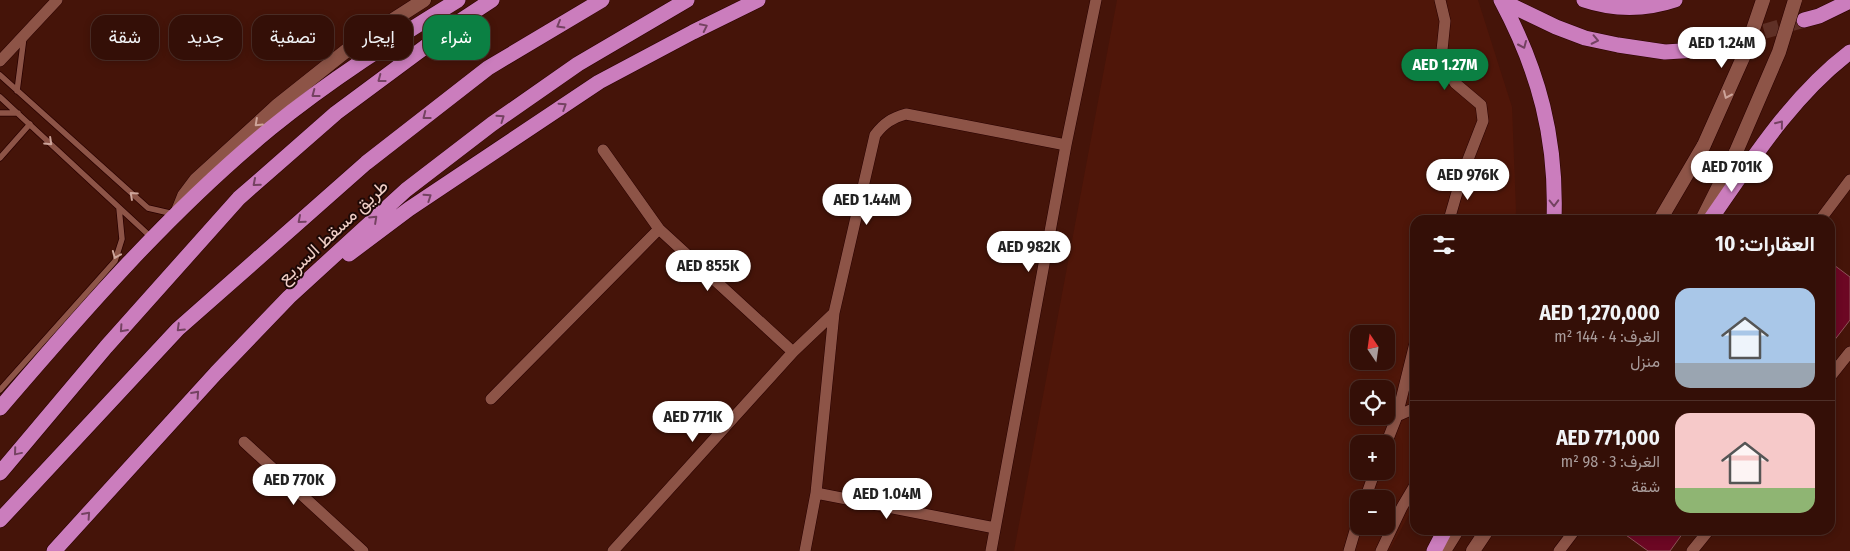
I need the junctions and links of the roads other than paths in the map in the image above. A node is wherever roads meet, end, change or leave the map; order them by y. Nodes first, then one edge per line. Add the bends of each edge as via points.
1 (57, 0) edge
2 (424, 0) edge
3 (458, 0) edge
4 (492, 0) edge
5 (602, 0) edge
6 (687, 0) edge
7 (758, 0) edge
8 (1096, 0) edge
9 (1440, 0) edge
10 (1502, 0) edge
11 (1584, 0) edge
12 (1675, 0) edge
13 (1762, 0) edge
14 (1795, 0) edge
15 (1850, 1) edge
16 (1804, 20) tunnel mouth
17 (24, 35) junction
18 (1850, 43) edge
19 (1720, 44) tunnel mouth
20 (1850, 52) edge
21 (0, 61) edge
22 (0, 75) edge
23 (17, 91) junction
24 (0, 97) edge
25 (1801, 98) junction
26 (0, 113) edge
27 (18, 113) junction
28 (30, 124) junction
29 (1066, 144) junction
30 (602, 150) dead end
31 (0, 158) edge
32 (1850, 180) edge
33 (119, 208) junction
34 (176, 215) junction
35 (1450, 215) edge
36 (1554, 215) edge
37 (1663, 215) edge
38 (1704, 215) edge
39 (1713, 215) edge
40 (1824, 215) edge
41 (659, 229) junction
42 (152, 238) junction
43 (289, 297) junction
44 (834, 313) junction
45 (793, 352) junction
46 (1850, 352) edge
47 (1410, 363) edge
48 (1408, 371) junction
49 (1835, 372) edge
50 (1410, 374) edge
51 (0, 390) edge
52 (491, 398) dead end
53 (0, 408) edge
54 (1410, 410) edge
55 (1397, 416) junction
56 (1390, 435) edge
57 (244, 442) dead end
58 (0, 472) edge
59 (816, 493) junction
60 (1410, 493) edge
61 (0, 520) edge
62 (995, 528) junction
63 (1353, 535) edge
64 (1442, 535) edge
65 (1454, 535) edge
66 (1484, 535) edge
67 (1571, 535) edge
68 (1705, 535) edge
69 (54, 551) edge
70 (363, 551) edge
71 (613, 551) edge
72 (805, 551) edge
73 (991, 551) edge
74 (1348, 551) edge
75 (1381, 551) edge
76 (1434, 551) edge
77 (1444, 551) edge
78 (1473, 551) edge
79 (1559, 551) edge
80 (1692, 551) edge

1 - 17 street
2 -> 34 main road via 351,48 278,105 196,180
3 -> 34 highway via 375,52 301,105 241,154
4 -> 58 highway via 336,113 239,198
5 -> 61 highway, طريق مسقط السريع via 488,68 366,163 178,329
43 -> 6 highway, طريق مسقط السريع via 406,190 484,130 578,64
43 -> 7 highway via 409,209 599,82
8 - 29 street
9 - 35 street via 1445,21 1441,60 1454,83 1481,106 1483,122
10 -> 19 highway via 1556,27 1618,45 1665,52 1697,50
10 -> 36 highway via 1533,69 1543,102 1554,175
11 - 12 highway via 1628,8
13 -> 37 main road, bridge via 1745,54 1704,145
14 - 38 main road, bridge via 1779,52
15 - 16 highway
17 - 21 street
17 - 23 lane
18 - 25 highway via 1811,79
20 - 25 highway
22 - 23 lane
34 -> 23 lane via 148,208
24 - 27 lane
39 -> 25 highway via 1761,147
26 - 27 lane
27 - 28 lane
28 - 31 lane
28 -> 33 lane
29 - 44 street via 906,114 884,123 875,135
29 - 62 street
30 - 41 street
32 - 40 street
33 - 42 lane
33 -> 51 lane via 122,239 115,261
34 - 42 highway
41 - 45 street
41 - 52 street
42 - 53 highway via 100,292
69 -> 43 highway, طريق مسقط السريع
44 - 45 street
44 - 59 street
45 - 71 street
46 - 49 street
47 - 48 street
48 - 50 street
48 - 55 street
54 - 55 street
55 - 56 street
57 - 70 street
59 - 62 street
59 - 72 street
60 - 75 street
62 - 73 street
63 - 74 street
64 - 76 highway
65 - 77 main road
66 - 78 main road
67 - 79 street
68 - 80 street

